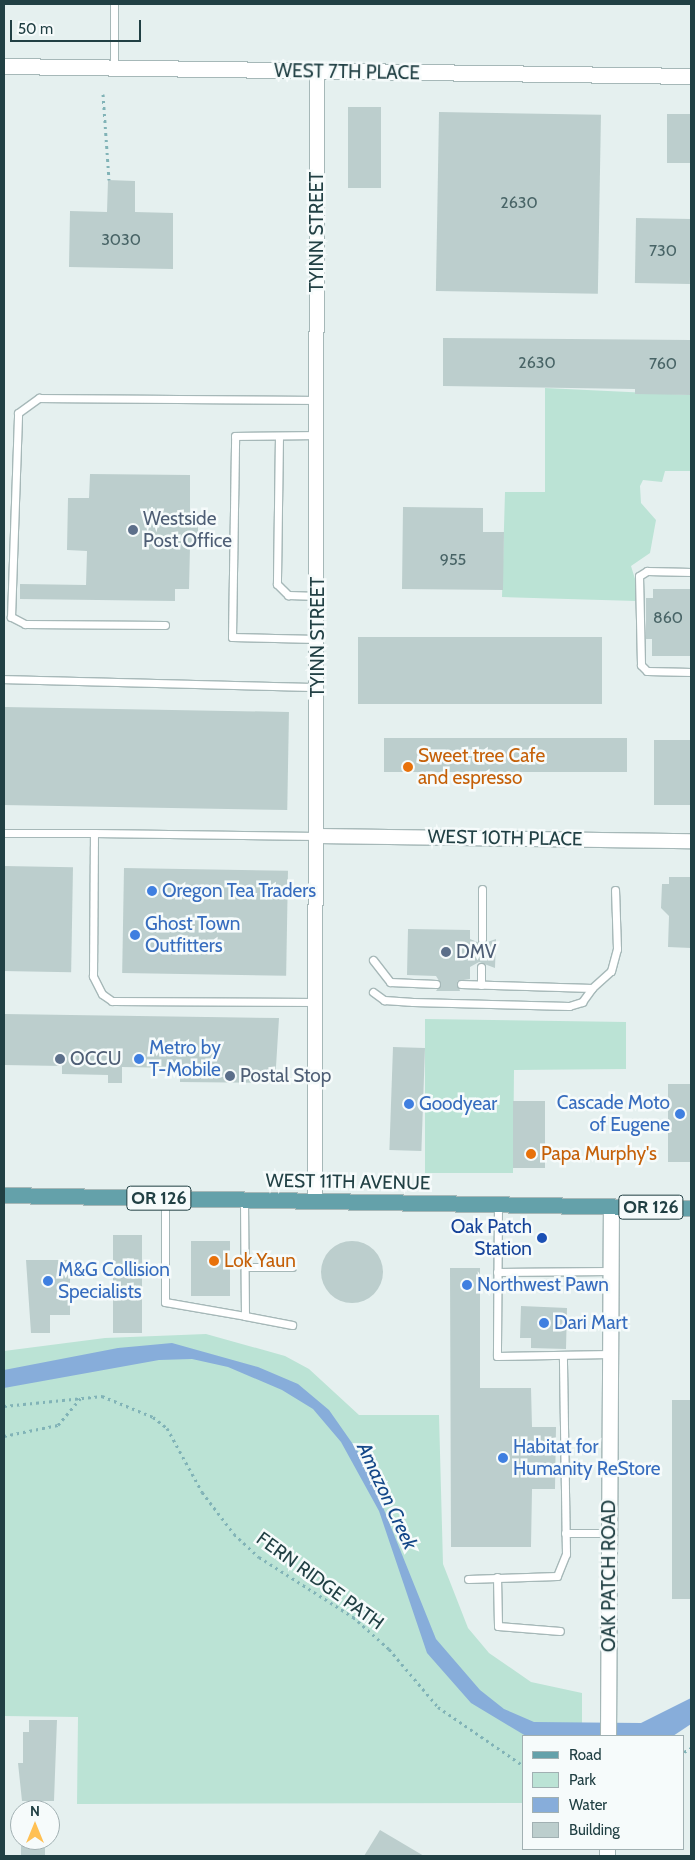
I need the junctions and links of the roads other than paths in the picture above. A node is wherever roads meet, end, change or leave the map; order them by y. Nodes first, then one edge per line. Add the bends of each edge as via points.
1 (114, 4) edge
2 (4, 66) edge
3 (114, 68) junction
4 (317, 72) junction
5 (691, 76) edge
6 (318, 400) junction
7 (318, 435) junction
8 (279, 436) junction
9 (691, 572) edge
10 (318, 596) junction
11 (166, 625) dead end
12 (318, 639) junction
13 (691, 672) edge
14 (4, 679) edge
15 (318, 687) junction
16 (4, 833) edge
17 (94, 833) junction
18 (318, 836) junction
19 (691, 841) edge
20 (482, 889) dead end
21 (615, 890) dead end
22 (482, 939) dead end
23 (373, 960) dead end
24 (482, 967) dead end
25 (436, 984) dead end
26 (461, 984) dead end
27 (482, 985) junction
28 (592, 988) junction
29 (372, 992) dead end
30 (317, 1002) junction
31 (4, 1195) edge
32 (166, 1198) junction
33 (244, 1200) junction
34 (315, 1202) junction
35 (498, 1204) junction
36 (611, 1206) junction
37 (691, 1208) edge
38 (245, 1267) junction
39 (292, 1267) dead end
40 (610, 1271) junction
41 (498, 1272) junction
42 (245, 1316) junction
43 (292, 1325) dead end
44 (610, 1354) junction
45 (563, 1356) junction
46 (566, 1533) junction
47 (609, 1533) junction
48 (497, 1578) junction
49 (468, 1579) dead end
50 (560, 1631) dead end
51 (608, 1735) edge

1 - 3 lane
2 - 3 street, WEST 7TH PLACE
3 - 4 street, WEST 7TH PLACE
4 - 5 street, WEST 7TH PLACE
4 - 6 street, TYINN STREET
6 - 7 street, TYINN STREET
6 - 11 lane via 39,398 18,413 11,617 25,624
7 - 8 lane
7 - 10 street, TYINN STREET
8 - 10 lane via 277,584 288,595
8 - 12 lane via 234,436 232,637
9 - 13 lane via 647,571 639,576 641,665 647,671
10 - 12 street, TYINN STREET
12 - 15 street, TYINN STREET
14 - 15 lane
15 - 18 street, TYINN STREET
16 - 17 lane
17 - 18 lane
17 - 30 lane via 93,976 102,994 112,1001
18 - 19 street, WEST 10TH PLACE
18 - 30 street, TYINN STREET
20 - 22 lane
21 - 28 lane via 616,949 611,971
23 - 25 lane via 390,982
24 - 27 lane
26 - 27 lane
27 - 28 lane
28 - 29 lane via 582,1002 569,1006 384,1000
30 - 34 street, TYINN STREET
31 - 32 main road, WEST 11TH AVENUE / OR 126
32 - 33 main road, WEST 11TH AVENUE / OR 126
32 - 42 lane via 166,1302
33 - 34 main road, WEST 11TH AVENUE / OR 126
33 - 38 lane
34 - 35 main road, WEST 11TH AVENUE / OR 126
35 - 36 main road, WEST 11TH AVENUE / OR 126
35 - 41 lane
36 - 37 main road, WEST 11TH AVENUE / OR 126
36 - 40 street, OAK PATCH ROAD
38 - 39 lane
38 - 42 lane
40 - 41 lane
40 - 44 street, OAK PATCH ROAD
41 - 45 lane via 497,1356
42 - 43 lane
44 - 45 lane
44 - 47 street, OAK PATCH ROAD
45 - 46 lane
46 - 47 lane
46 - 48 lane via 566,1554 557,1576
47 - 51 street, OAK PATCH ROAD
48 - 49 lane
48 - 50 lane via 498,1626

